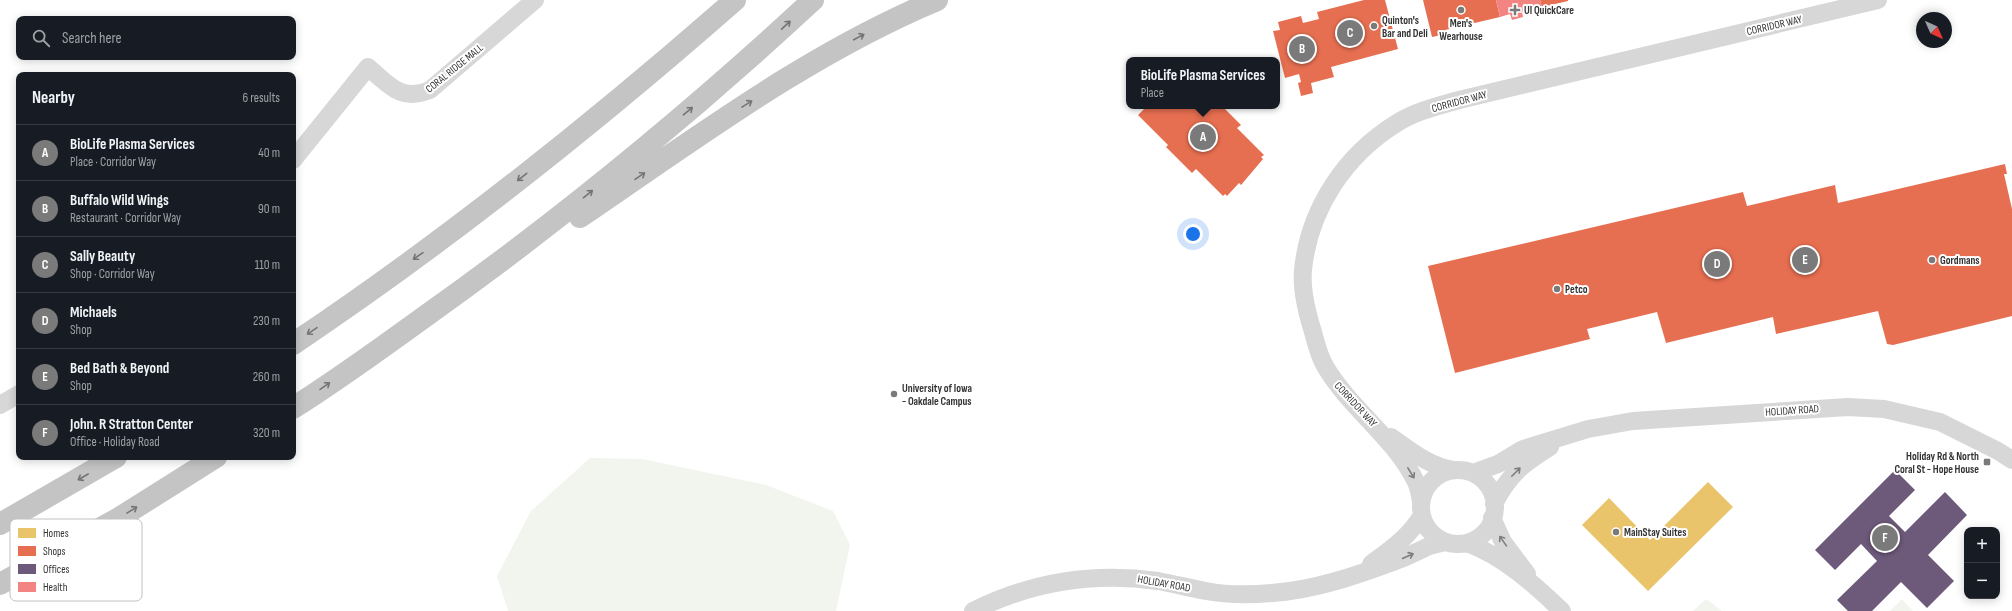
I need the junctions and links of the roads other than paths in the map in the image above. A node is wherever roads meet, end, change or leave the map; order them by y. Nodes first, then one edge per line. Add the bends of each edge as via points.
1 (535, 0) edge
2 (713, 0) edge
3 (735, 0) edge
4 (813, 0) edge
5 (937, 0) edge
6 (1878, 0) edge
7 (296, 156) edge
8 (541, 163) junction
9 (408, 329) junction
10 (296, 342) edge
11 (16, 396) edge
12 (0, 405) edge
13 (296, 406) edge
14 (1380, 430) junction
15 (1563, 438) junction
16 (111, 460) edge
17 (211, 460) edge
18 (2012, 460) edge
19 (1453, 470) junction
20 (1473, 473) junction
21 (1421, 509) junction
22 (1493, 511) junction
23 (117, 519) edge
24 (0, 524) edge
25 (1446, 542) junction
26 (1467, 542) junction
27 (1358, 574) junction
28 (10, 578) edge
29 (0, 584) edge
30 (1534, 584) junction
31 (973, 611) edge
32 (1562, 611) edge

1 - 7 street, CORAL RIDGE MALL via 430,90 408,95 397,92 368,67
2 - 8 highway
3 - 8 highway via 647,77
9 -> 4 highway via 549,225 630,160 736,70
9 -> 5 highway via 809,64 862,35
6 - 14 street, CORRIDOR WAY via 1453,102 1418,112 1377,136 1343,170 1327,191 1308,244 1303,271 1308,318 1324,365 1351,401
8 -> 10 highway via 435,244
13 -> 9 highway
11 - 12 street
14 - 19 street, CORRIDOR WAY via 1427,462
14 -> 21 street, CORRIDOR WAY via 1417,483
15 - 18 street, HOLIDAY ROAD via 1588,429 1633,421 1842,407 1884,409 1940,422 1987,444
15 - 20 street, HOLIDAY ROAD via 1522,449 1492,467
22 -> 15 street, HOLIDAY ROAD via 1504,485 1520,468
16 -> 24 highway
23 -> 17 highway
19 - 20 street, HOLIDAY ROAD
19 - 21 street, HOLIDAY ROAD via 1441,474 1430,483
20 - 22 street via 1490,488 1494,497
21 - 25 street via 1428,528 1436,538
21 - 27 street, HOLIDAY ROAD via 1416,525 1402,541
22 - 26 street, HOLIDAY ROAD via 1490,526 1481,536
30 -> 22 street via 1503,542
25 - 26 street, HOLIDAY ROAD
27 -> 25 street, HOLIDAY ROAD
26 - 30 street via 1492,553
27 - 31 street, HOLIDAY ROAD via 1303,589 1242,594 1130,578 1074,579 1017,592
29 -> 28 highway
30 - 32 street

